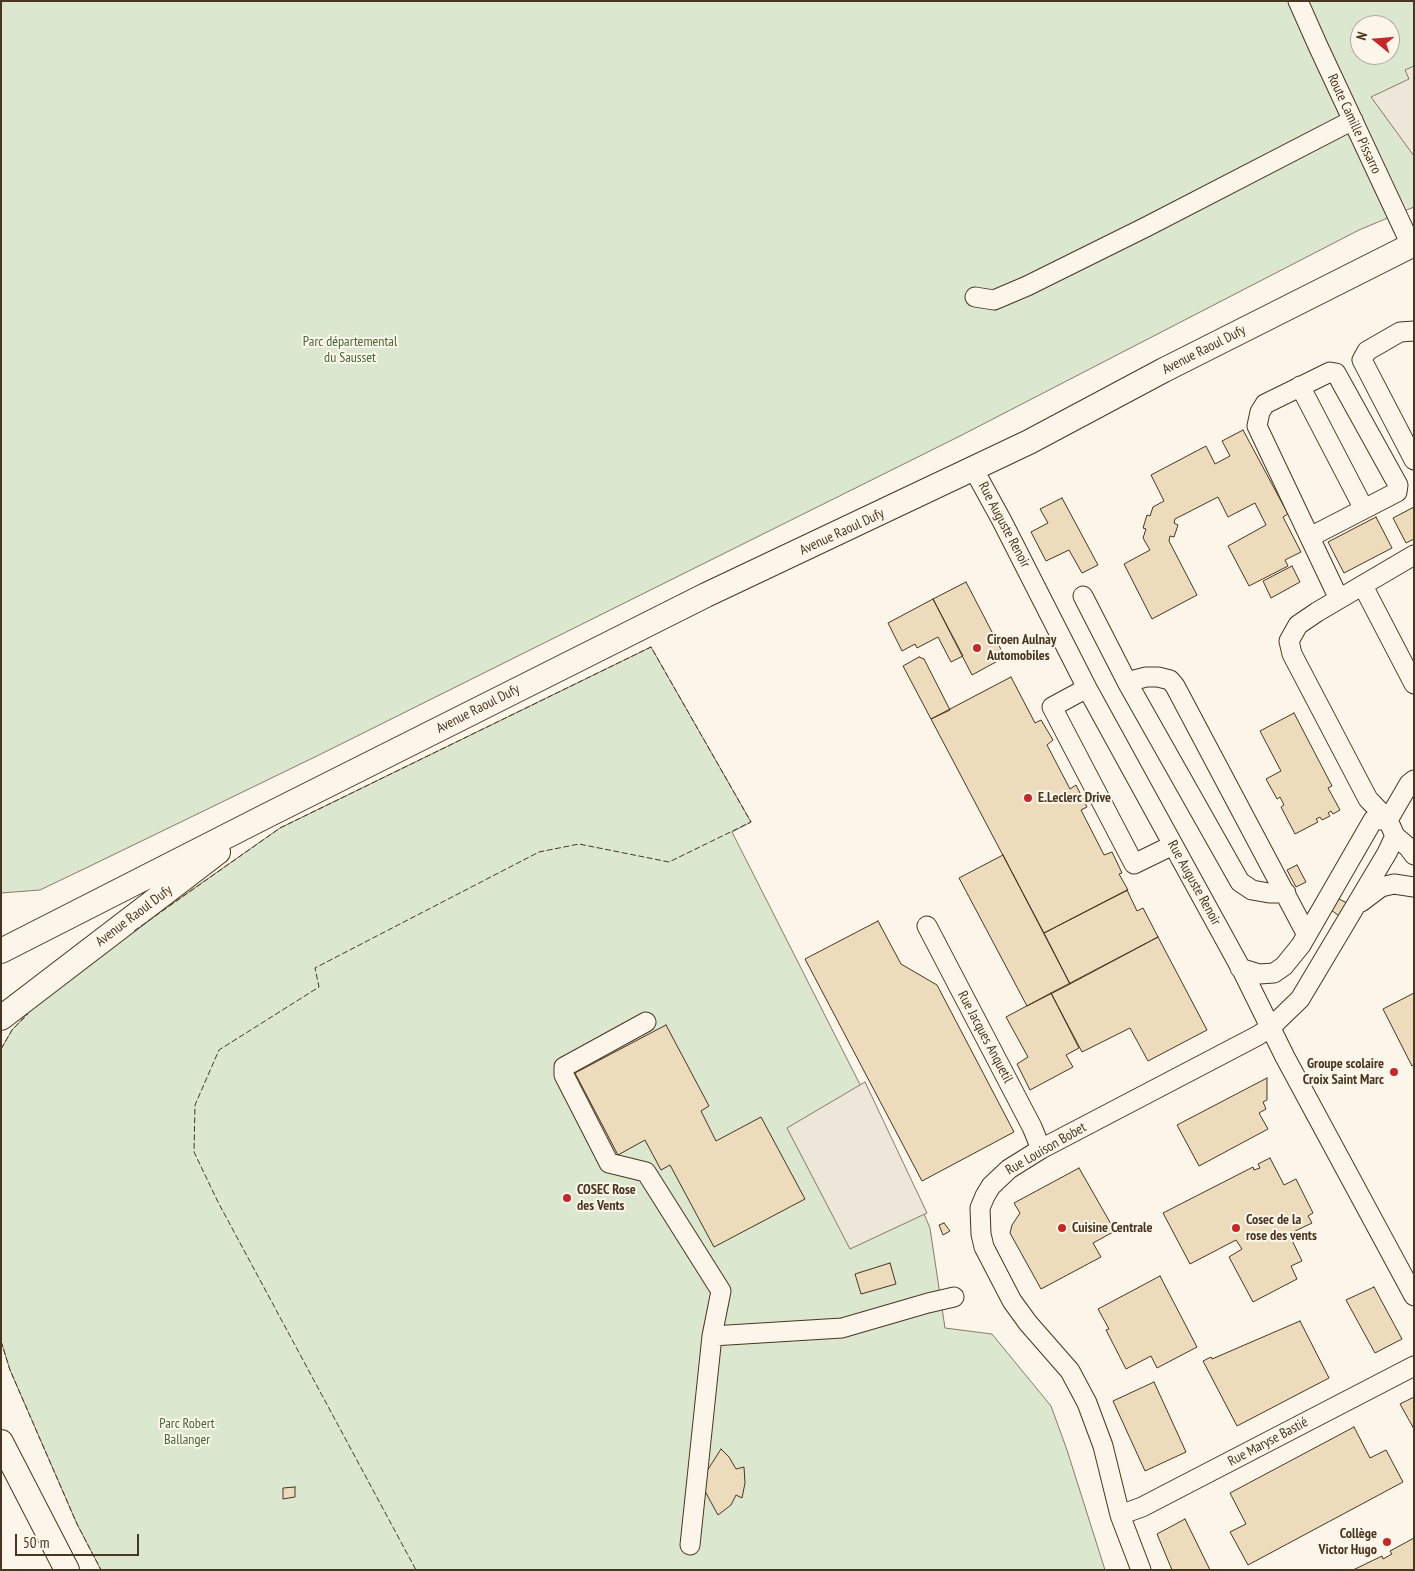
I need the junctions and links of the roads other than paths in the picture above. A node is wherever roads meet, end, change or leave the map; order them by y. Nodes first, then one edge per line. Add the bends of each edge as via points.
1 (1298, 1) edge
2 (1353, 120) junction
3 (1413, 245) edge
4 (975, 297) dead end
5 (1414, 331) edge
6 (1300, 386) junction
7 (1414, 460) edge
8 (974, 470) junction
9 (1364, 509) junction
10 (1310, 537) junction
11 (1414, 555) edge
12 (1363, 586) junction
13 (1083, 596) dead end
14 (1339, 599) junction
15 (1127, 682) junction
16 (1414, 684) edge
17 (1087, 688) junction
18 (1414, 780) edge
19 (268, 814) junction
20 (1391, 828) junction
21 (1173, 845) junction
22 (1414, 855) edge
23 (1414, 888) edge
24 (1286, 893) junction
25 (1356, 906) junction
26 (927, 926) dead end
27 (1307, 935) junction
28 (1, 951) edge
29 (1240, 968) junction
30 (1, 1018) edge
31 (646, 1022) dead end
32 (1270, 1027) junction
33 (1041, 1149) junction
34 (1414, 1296) edge
35 (954, 1298) dead end
36 (712, 1336) junction
37 (1414, 1366) edge
38 (1, 1442) edge
39 (1120, 1515) junction
40 (690, 1545) dead end
41 (67, 1570) edge
42 (1142, 1570) edge

1 - 2 street, Route Camille Pissarro
2 - 3 street, Route Camille Pissarro
2 - 4 street via 1027,286 994,300
3 - 8 main road, Avenue Raoul Dufy
5 - 7 street via 1400,332 1366,351 1362,360
6 - 9 street
6 - 9 street via 1330,372 1336,373 1398,485 1397,492
6 - 10 street via 1265,404 1257,426
8 - 17 street, Rue Auguste Renoir
8 - 19 main road, Avenue Raoul Dufy via 706,595
9 - 10 street
10 - 14 street
11 - 12 street
12 - 14 street
12 - 16 street
13 - 15 street
14 - 20 street via 1298,625 1289,641 1292,654 1368,799
15 - 24 street via 1240,882 1252,890
15 - 24 street via 1158,677 1170,680 1175,686
17 - 21 street, Rue Auguste Renoir
17 - 21 street via 1052,707 1134,864
18 - 20 street, Rue Louison Bobet via 1409,784
19 - 28 main road, Avenue Raoul Dufy
19 - 30 main road, Avenue Raoul Dufy
20 - 22 street
20 - 25 street, Rue Louison Bobet via 1387,853
20 - 27 street via 1373,820
21 - 29 street, Rue Auguste Renoir
23 - 25 street via 1394,884 1382,887
24 - 27 street
25 - 32 street, Rue Louison Bobet via 1300,999
26 - 33 street, Rue Jacques Anquetil
27 - 29 street via 1294,956 1274,973 1259,974
29 - 32 street, Rue Auguste Renoir
31 - 36 street via 564,1067 564,1075 609,1163 646,1172 721,1291
32 - 33 street, Rue Louison Bobet
32 - 34 street, Rue Auguste Renoir
33 - 39 street, Rue Louison Bobet via 1009,1169 991,1186 980,1208 981,1234 984,1247 1012,1301 1070,1371 1087,1403 1103,1446
35 - 36 street via 842,1328
36 - 40 street
37 - 39 street, Rue Maryse Bastié via 1142,1507
38 - 41 main road
39 - 42 street, Rue Louison Bobet

